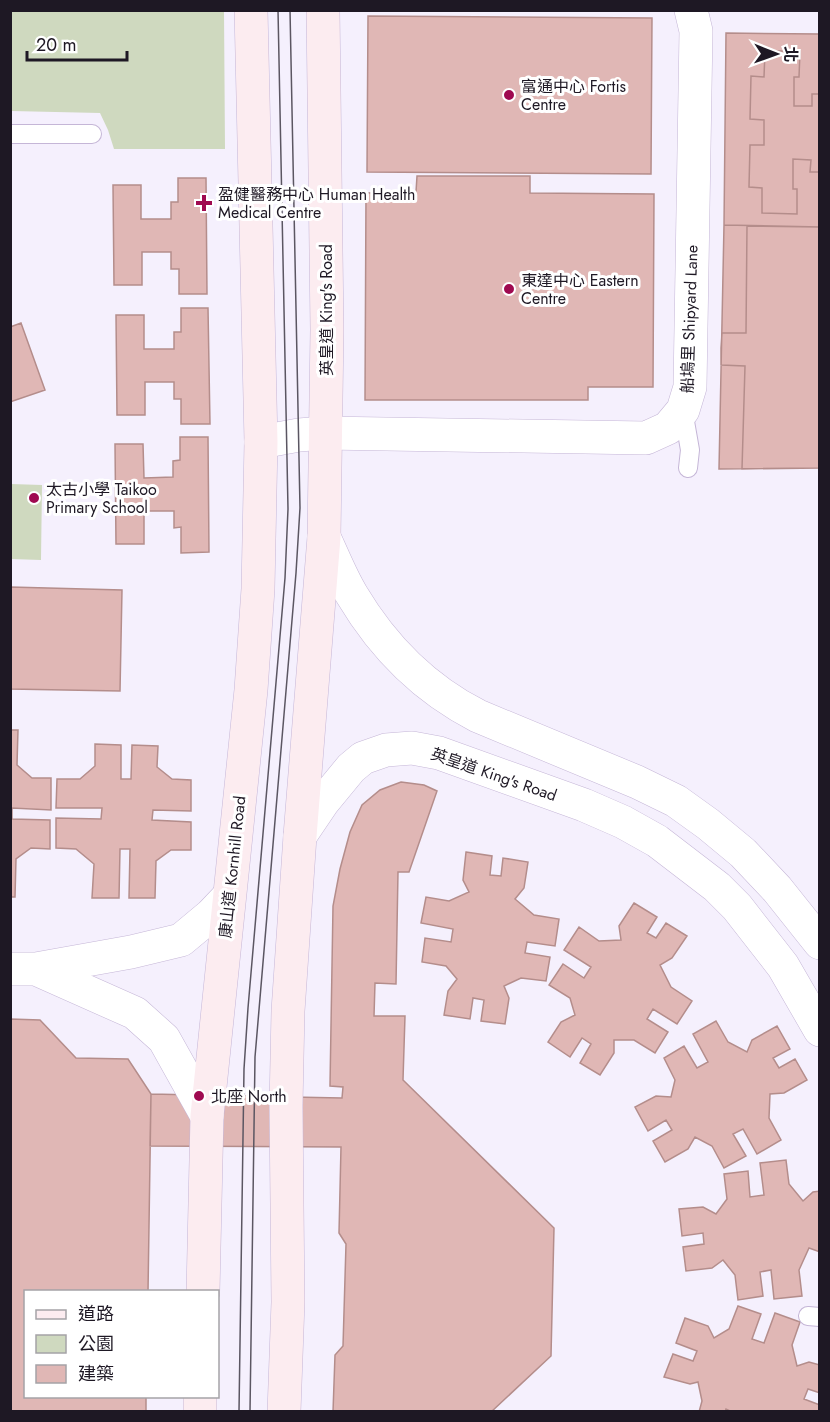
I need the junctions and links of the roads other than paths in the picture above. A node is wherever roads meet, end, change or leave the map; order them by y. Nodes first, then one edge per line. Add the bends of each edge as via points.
1 (251, 10) edge
2 (323, 10) edge
3 (691, 10) edge
4 (10, 134) edge
5 (92, 134) dead end
6 (683, 410) junction
7 (324, 434) junction
8 (261, 442) junction
9 (688, 468) dead end
10 (324, 537) junction
11 (300, 836) junction
12 (229, 896) junction
13 (819, 943) edge
14 (23, 969) edge
15 (819, 1030) edge
16 (207, 1116) junction
17 (203, 1290) edge
18 (284, 1412) edge

1 - 8 main road
2 - 7 main road, 英皇道 King's Road via 327,330
3 - 6 street, 船塢里 Shipyard Lane via 696,31 690,387
4 - 5 lane
6 - 7 street, 船塢里 Shipyard Lane via 668,428 646,438
6 - 9 lane via 690,450
7 - 8 street, 船塢里 Shipyard Lane
7 - 10 main road, 英皇道 King's Road
8 - 12 main road, 康山道 Kornhill Road via 251,690
10 - 11 main road, 英皇道 King's Road
10 - 13 street, 英皇道 King's Road via 351,594 374,627 429,685 478,716 676,801 742,853 777,889
11 - 15 street, 英皇道 King's Road via 351,768 363,758 386,750 412,748 439,753 584,805 657,841 717,887 783,966
11 - 18 main road via 287,1064 288,1302
12 - 14 street via 181,940
12 - 16 main road, 康山道 Kornhill Road
14 - 16 street via 135,1013 164,1039
16 - 17 main road, 康山道 Kornhill Road

